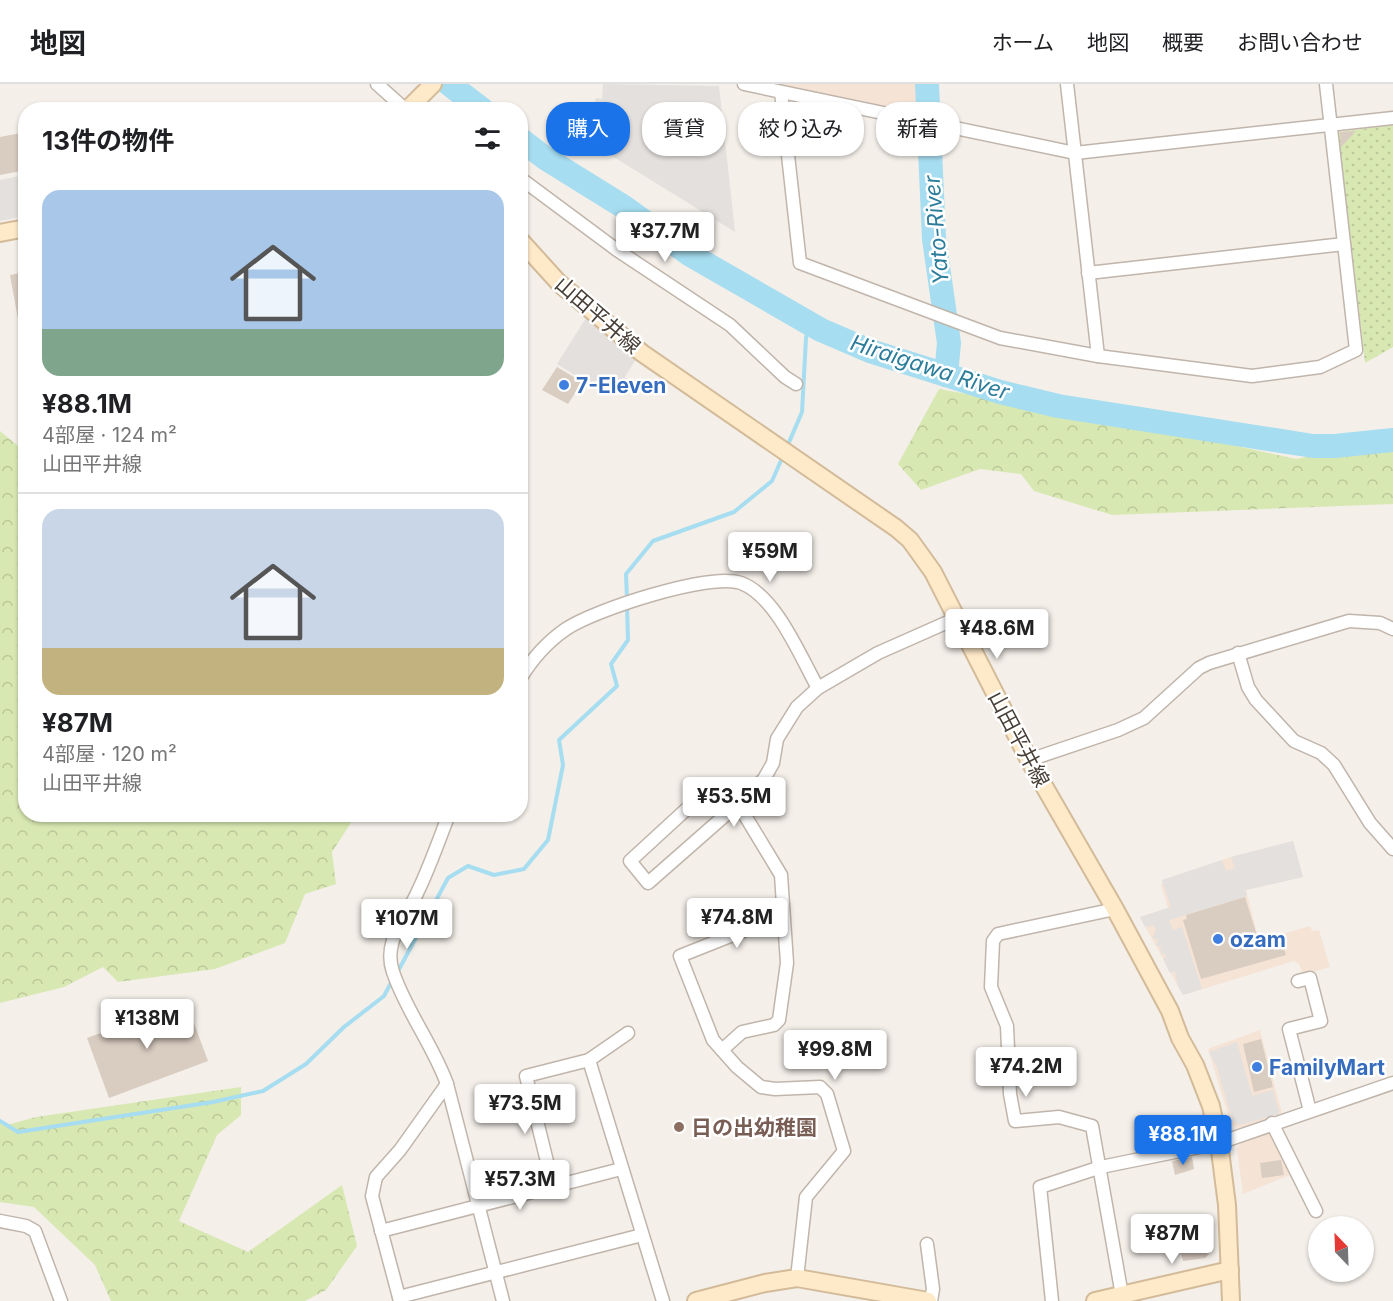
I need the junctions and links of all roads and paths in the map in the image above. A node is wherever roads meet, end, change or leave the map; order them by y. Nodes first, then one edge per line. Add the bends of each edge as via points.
1 (378, 84) edge
2 (433, 84) edge
3 (744, 84) edge
4 (1067, 84) edge
5 (1326, 84) edge
6 (780, 92) junction
7 (403, 102) edge
8 (415, 102) edge
9 (1393, 118) edge
10 (1330, 124) junction
11 (1075, 153) junction
12 (528, 184) edge
13 (18, 230) edge
14 (0, 233) edge
15 (1344, 244) junction
16 (528, 249) edge
17 (1088, 273) junction
18 (1098, 356) junction
19 (793, 382) dead end
20 (957, 618) junction
21 (1393, 629) edge
22 (1238, 653) junction
23 (528, 659) edge
24 (818, 688) junction
25 (1029, 760) junction
26 (738, 804) junction
27 (691, 805) dead end
28 (446, 822) edge
29 (1393, 849) edge
30 (1116, 909) junction
31 (783, 915) junction
32 (1298, 981) dead end
33 (628, 1033) dead end
34 (722, 1050) junction
35 (589, 1060) junction
36 (447, 1084) junction
37 (1392, 1086) edge
38 (1310, 1111) junction
39 (1272, 1124) junction
40 (1219, 1143) junction
41 (1101, 1167) junction
42 (621, 1169) junction
43 (553, 1186) junction
44 (478, 1206) junction
45 (1316, 1211) dead end
46 (0, 1221) edge
47 (381, 1231) junction
48 (642, 1235) junction
49 (927, 1244) dead end
50 (1230, 1270) junction
51 (496, 1272) junction
52 (797, 1278) junction
53 (1123, 1298) edge
54 (399, 1299) edge
55 (61, 1301) edge
56 (503, 1301) edge
57 (663, 1301) edge
58 (696, 1301) edge
59 (929, 1301) edge
60 (1052, 1301) edge
61 (1095, 1301) edge
62 (1231, 1301) edge

1 - 7 street
2 - 8 main road
3 - 6 street
4 - 11 street
5 - 10 street
6 - 11 street
6 - 18 street via 800,263 1000,338
9 - 10 street
10 - 11 street
10 - 15 street
11 - 17 street
12 - 19 street via 617,250 730,325
13 - 14 main road
15 - 17 street
15 - 18 street via 1356,350 1343,358 1320,368 1252,376
16 - 20 main road, 山田平井線 via 559,283 642,353 910,540 933,572
17 - 18 street
20 - 24 street via 878,653
20 - 25 main road, 山田平井線
21 - 22 street via 1380,623 1349,621
22 - 25 street via 1198,668 1144,718
22 - 29 street via 1256,700 1294,741 1321,753 1334,765 1370,823
23 - 24 street via 569,626 615,607 663,591 726,581 741,583 764,597
24 - 26 street via 797,707 777,739 773,763 764,779
25 - 30 main road, 山田平井線
26 - 27 street via 648,883 630,861
26 - 31 street via 781,875
28 - 36 street via 417,894 397,924 391,952 392,970
30 - 40 main road, 山田平井線 via 1196,1065
30 - 41 street via 998,934 993,941 991,987 1007,1026 1015,1121 1059,1117 1092,1126
31 - 34 street via 787,963 779,1020 774,1025 742,1032
31 - 34 street via 680,956 713,1040
32 - 38 street via 1310,978 1321,1020 1289,1029
33 - 35 street
34 - 52 street via 761,1087 820,1087 827,1094 844,1151 806,1197
35 - 42 street
35 - 43 street via 525,1076
36 - 44 street
36 - 47 street via 376,1177 372,1196
37 - 38 street
38 - 39 street
39 - 40 street
39 - 45 street
40 - 41 street
40 - 50 main road, 山田平井線
41 - 53 street
41 - 60 street via 1040,1187
42 - 43 street
42 - 48 street
43 - 44 street
44 - 47 street
44 - 51 street
46 - 55 street via 35,1231
47 - 54 street
48 - 51 street
48 - 57 street
49 - 59 street via 933,1289
50 - 53 main road
50 - 62 main road, 山田平井線
51 - 54 street
51 - 56 street
52 - 58 main road
52 - 59 main road
53 - 61 main road

